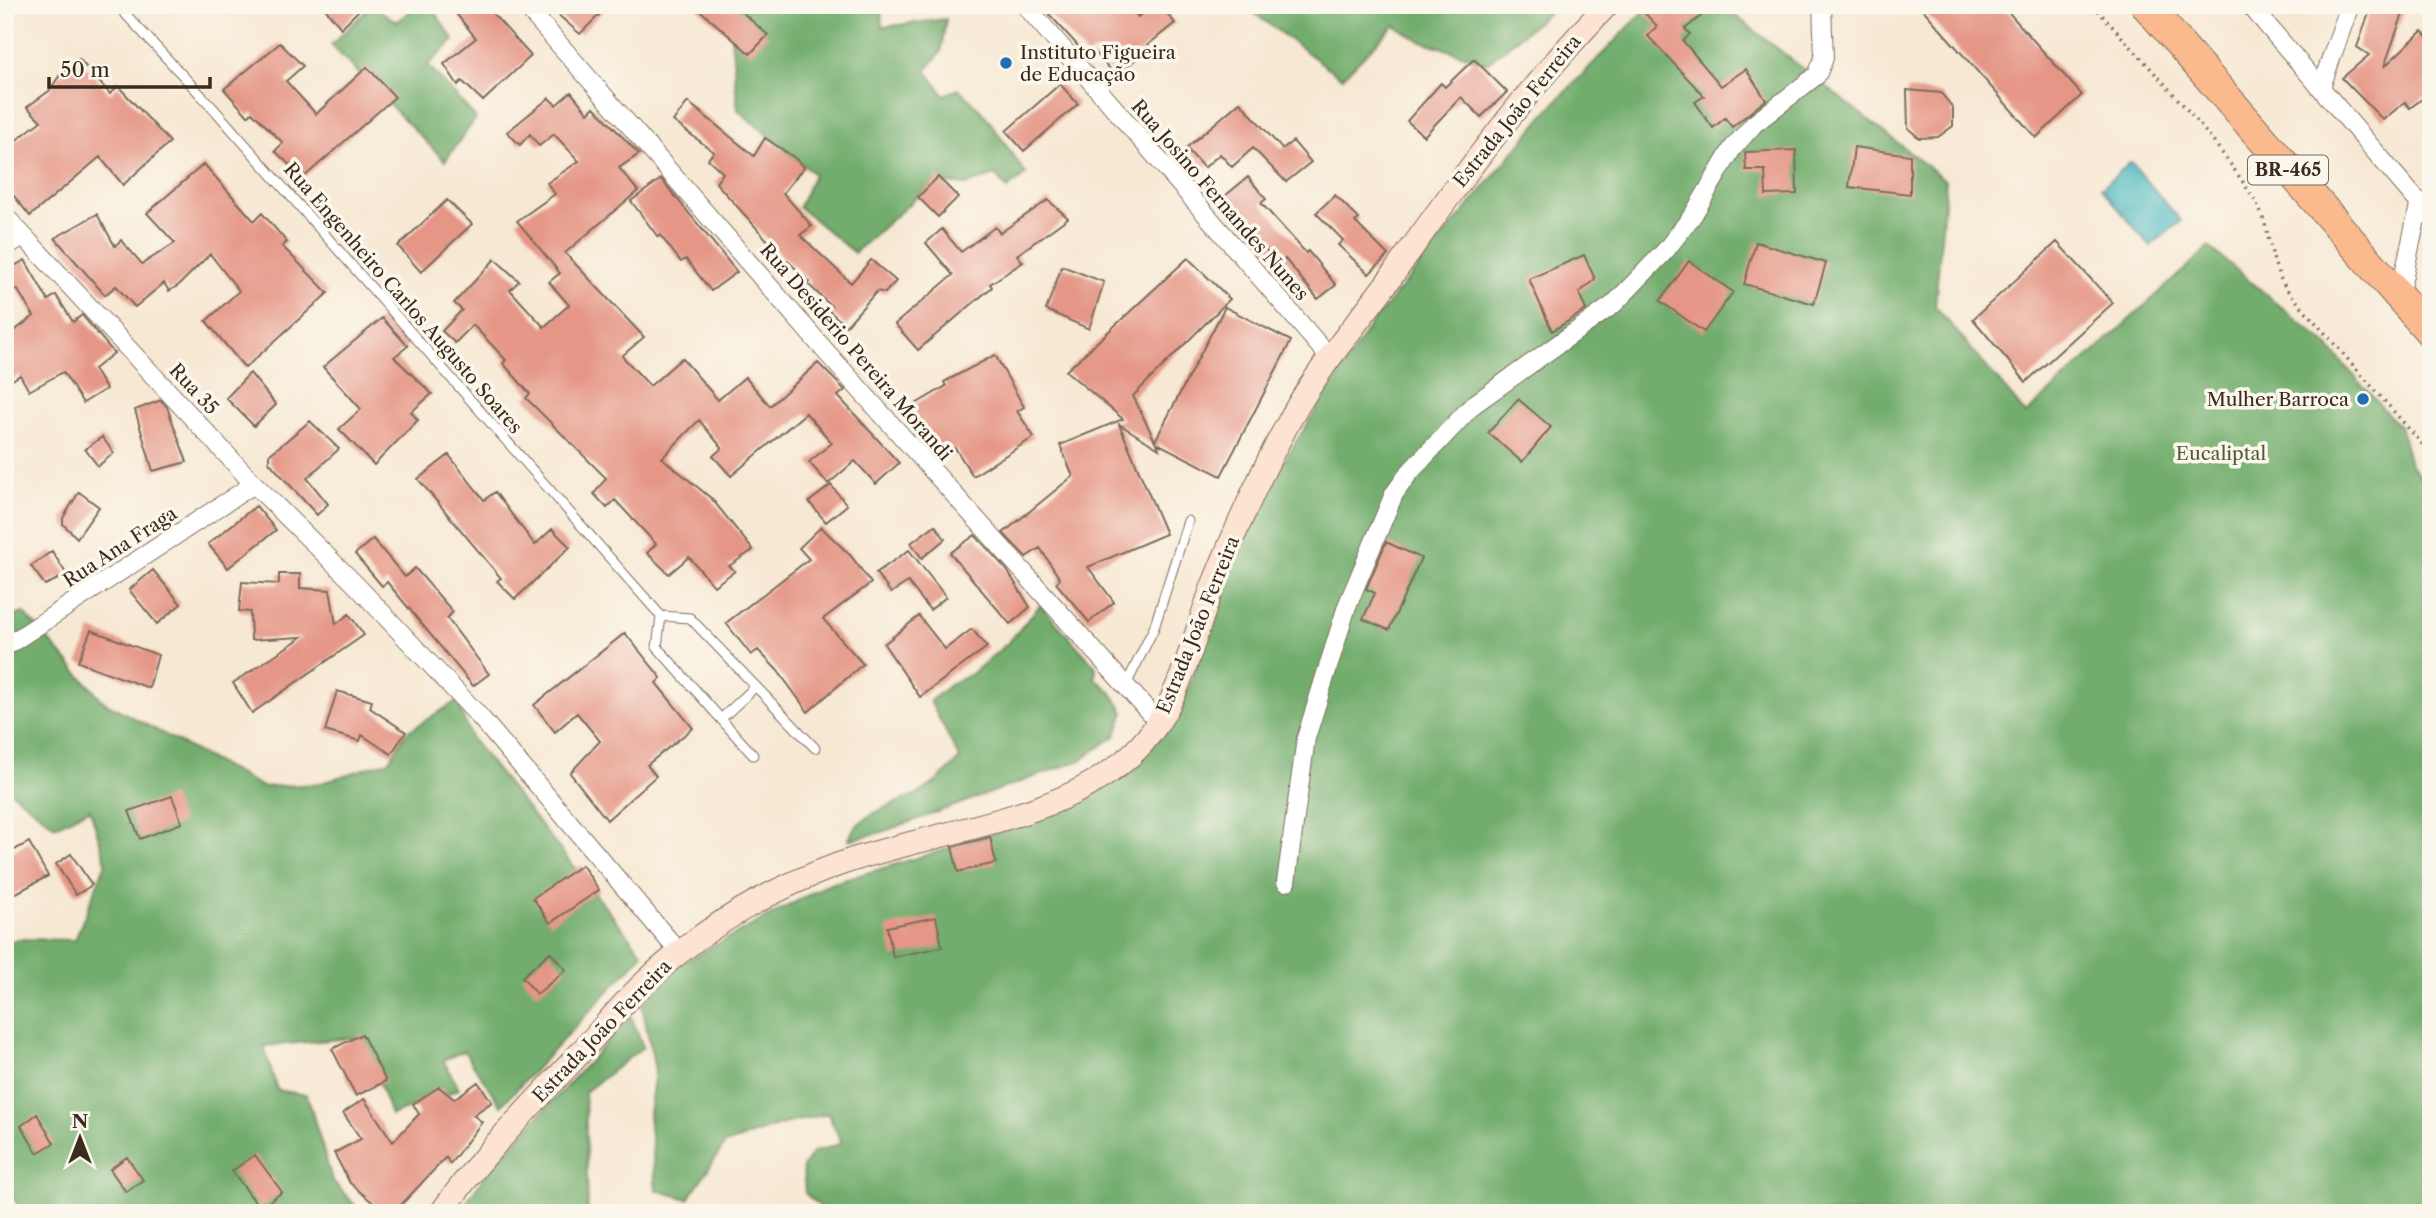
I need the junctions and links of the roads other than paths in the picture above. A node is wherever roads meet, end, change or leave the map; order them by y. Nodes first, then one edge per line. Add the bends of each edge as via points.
1 (117, 5) edge
2 (525, 5) edge
3 (1025, 5) edge
4 (1607, 5) edge
5 (1822, 5) edge
6 (2146, 5) edge
7 (2250, 5) edge
8 (2350, 5) edge
9 (2321, 86) junction
10 (2420, 201) junction
11 (5, 216) edge
12 (2431, 217) edge
13 (23, 236) junction
14 (5, 247) edge
15 (2399, 297) junction
16 (2431, 333) edge
17 (1330, 358) junction
18 (254, 484) junction
19 (1188, 521) dead end
20 (661, 616) junction
21 (8, 645) dead end
22 (1126, 685) junction
23 (755, 687) junction
24 (721, 719) junction
25 (1159, 723) junction
26 (815, 748) dead end
27 (754, 755) dead end
28 (1286, 882) dead end
29 (678, 951) junction
30 (441, 1213) edge

1 - 20 lane, Rua Engenheiro Carlos Augusto Soares
2 - 22 street, Rua Desiderio Pereira Morandi via 828,354
3 - 17 street, Rua Josino Fernandes Nunes
4 - 17 street, Estrada João Ferreira via 1492,136
5 - 28 street via 1824,58 1818,75 1754,124 1732,149 1666,250 1614,304 1473,405 1394,494 1347,606 1306,738
6 - 15 highway, BR-465
7 - 9 street
8 - 9 street
9 - 10 street
10 - 12 street
10 - 15 street
11 - 13 street, Rua 35
13 - 14 street
13 - 18 street, Rua 35
15 - 16 highway, BR-465
17 - 25 street, Estrada João Ferreira via 1294,412 1251,495 1182,677
18 - 21 street, Rua Ana Fraga
18 - 29 street, Rua 35 via 480,717
19 - 22 lane via 1154,628
20 - 23 lane via 690,618
20 - 24 lane via 657,646
22 - 25 street, Rua Desiderio Pereira Morandi
23 - 24 lane
23 - 26 lane
24 - 27 lane
25 - 29 street, Estrada João Ferreira via 1119,765 1062,796 801,879 743,906
29 - 30 street, Estrada João Ferreira via 470,1171

